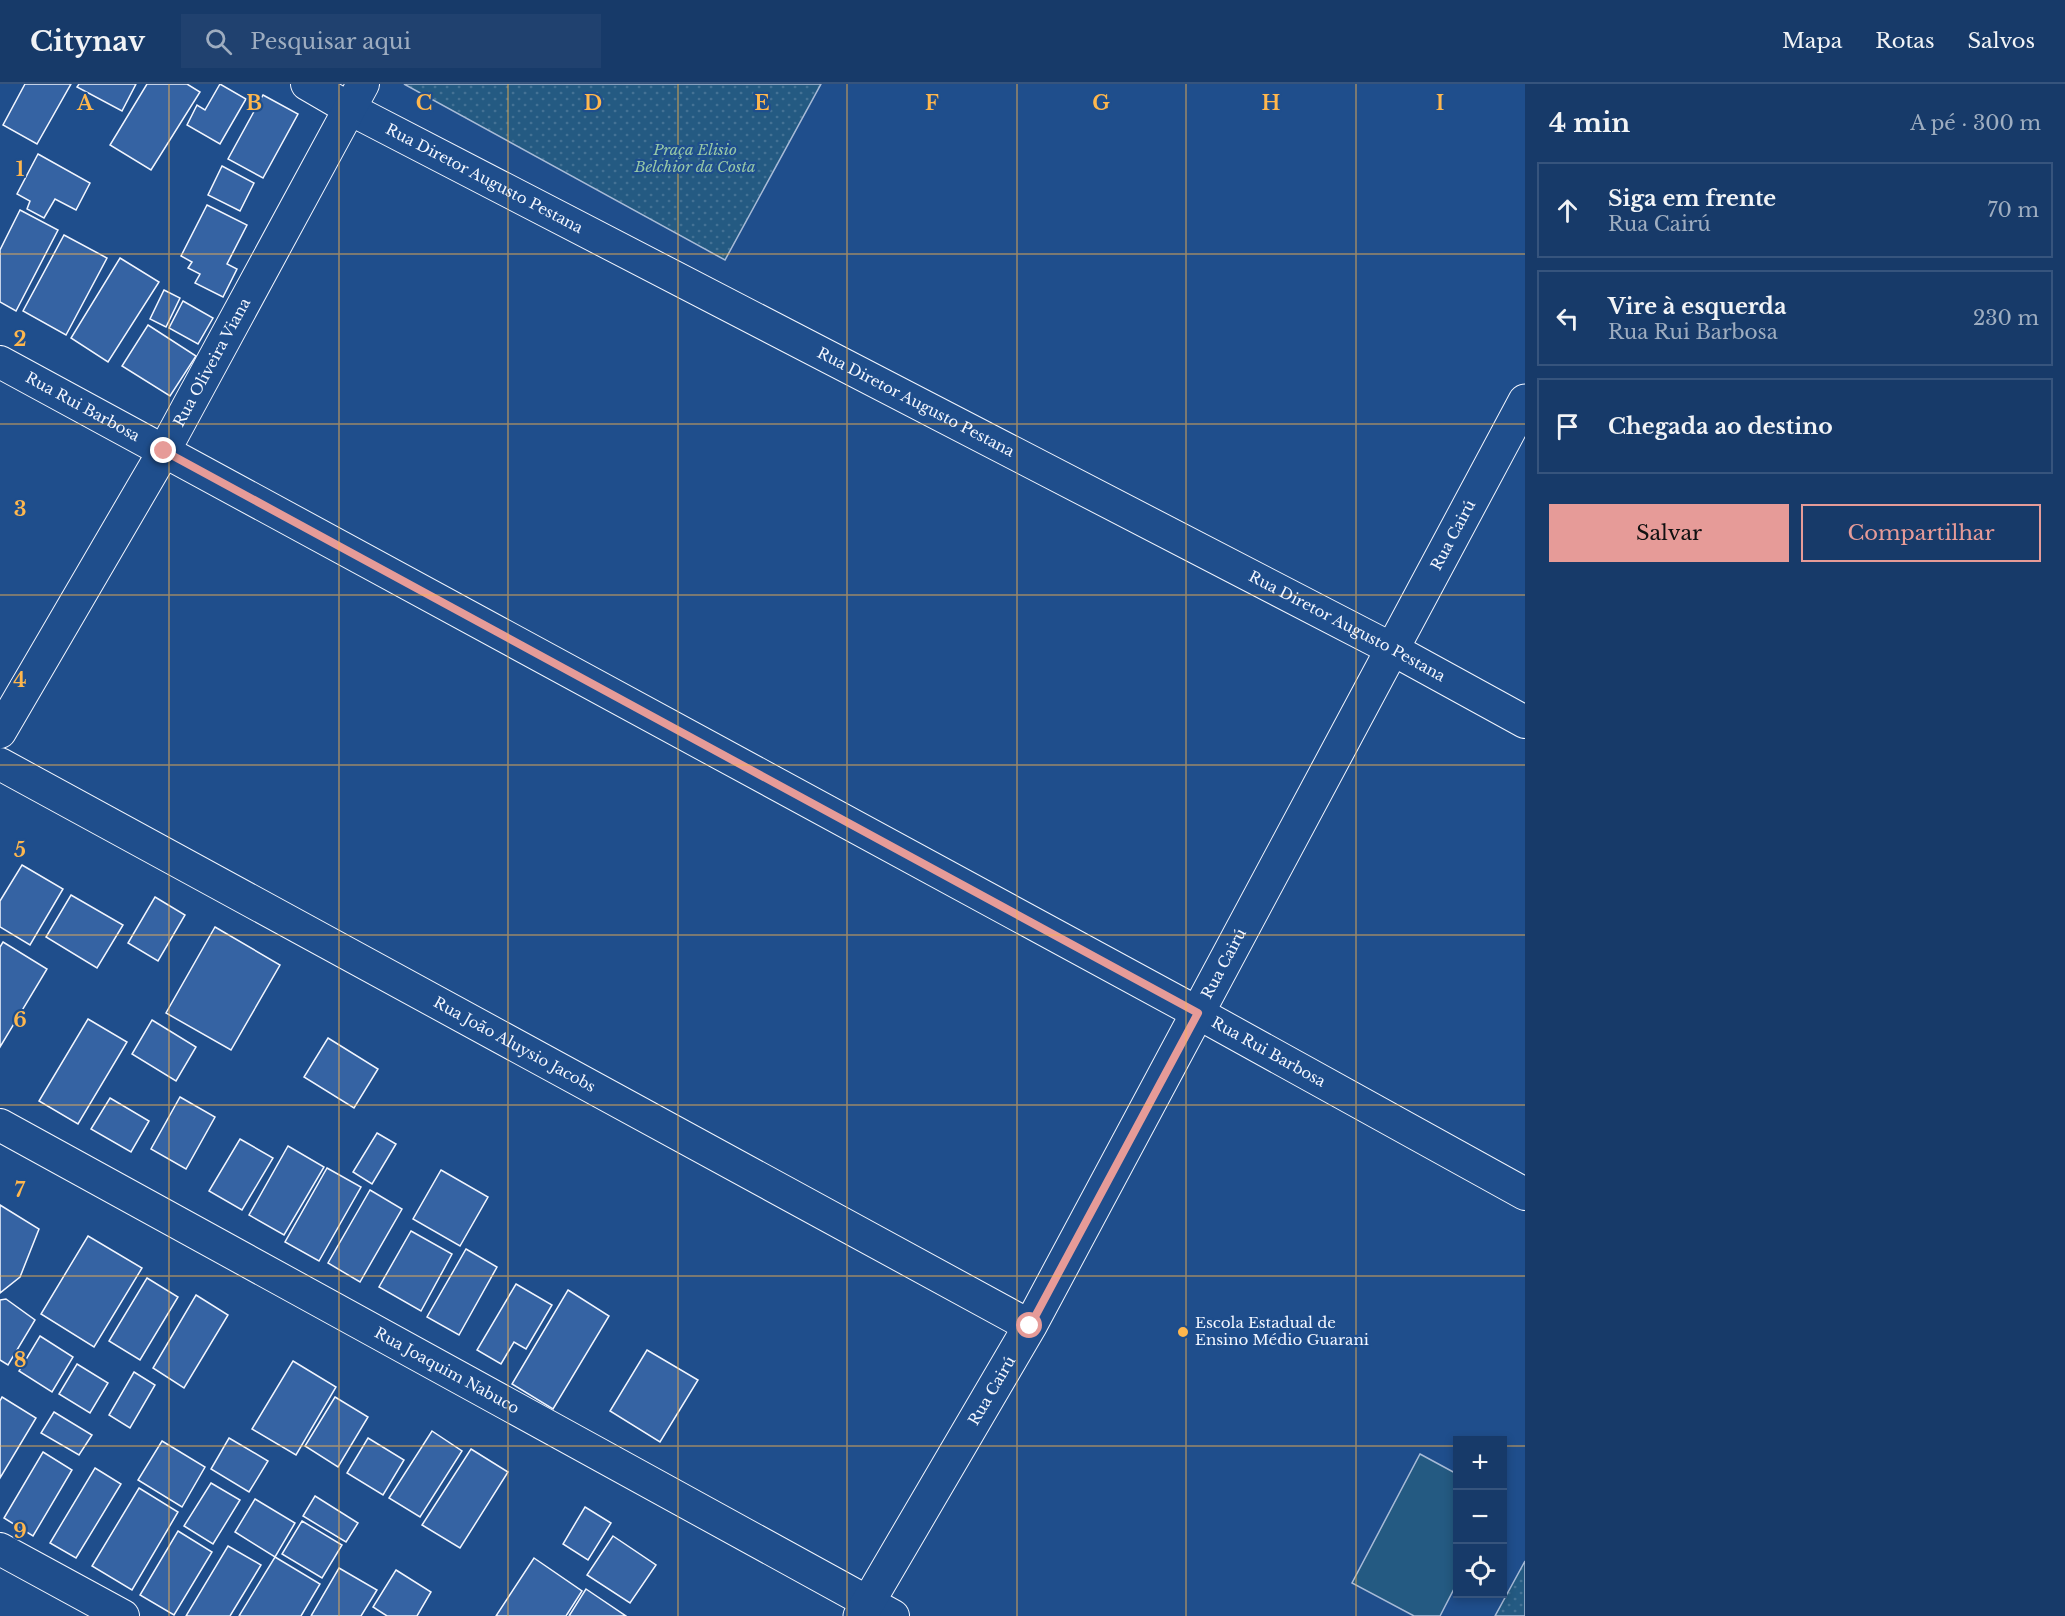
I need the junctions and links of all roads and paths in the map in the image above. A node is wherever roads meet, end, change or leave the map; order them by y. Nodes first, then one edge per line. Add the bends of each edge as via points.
1 (307, 84) edge
2 (357, 96) edge
3 (0, 362) edge
4 (1525, 401) edge
5 (164, 451) junction
6 (1392, 649) junction
7 (1525, 722) edge
8 (0, 732) edge
9 (0, 764) edge
10 (1198, 1013) junction
11 (0, 1125) edge
12 (1525, 1194) edge
13 (1030, 1326) junction
14 (0, 1549) edge
15 (873, 1611) edge
16 (123, 1616) edge

1 - 2 street, Rua Diretor Augusto Pestana
2 - 5 street, Rua Oliveira Viana
2 - 6 street, Rua Diretor Augusto Pestana
3 - 5 street, Rua Rui Barbosa
4 - 6 main road, Rua Cairú
5 - 8 street, Rua Oliveira Viana
5 - 10 street, Rua Rui Barbosa
6 - 7 street, Rua Diretor Augusto Pestana
6 - 10 main road, Rua Cairú
9 - 13 street, Rua João Aluysio Jacobs
10 - 12 street, Rua Rui Barbosa
10 - 13 main road, Rua Cairú
11 - 15 street, Rua Joaquim Nabuco
13 - 15 main road, Rua Cairú
14 - 16 street

